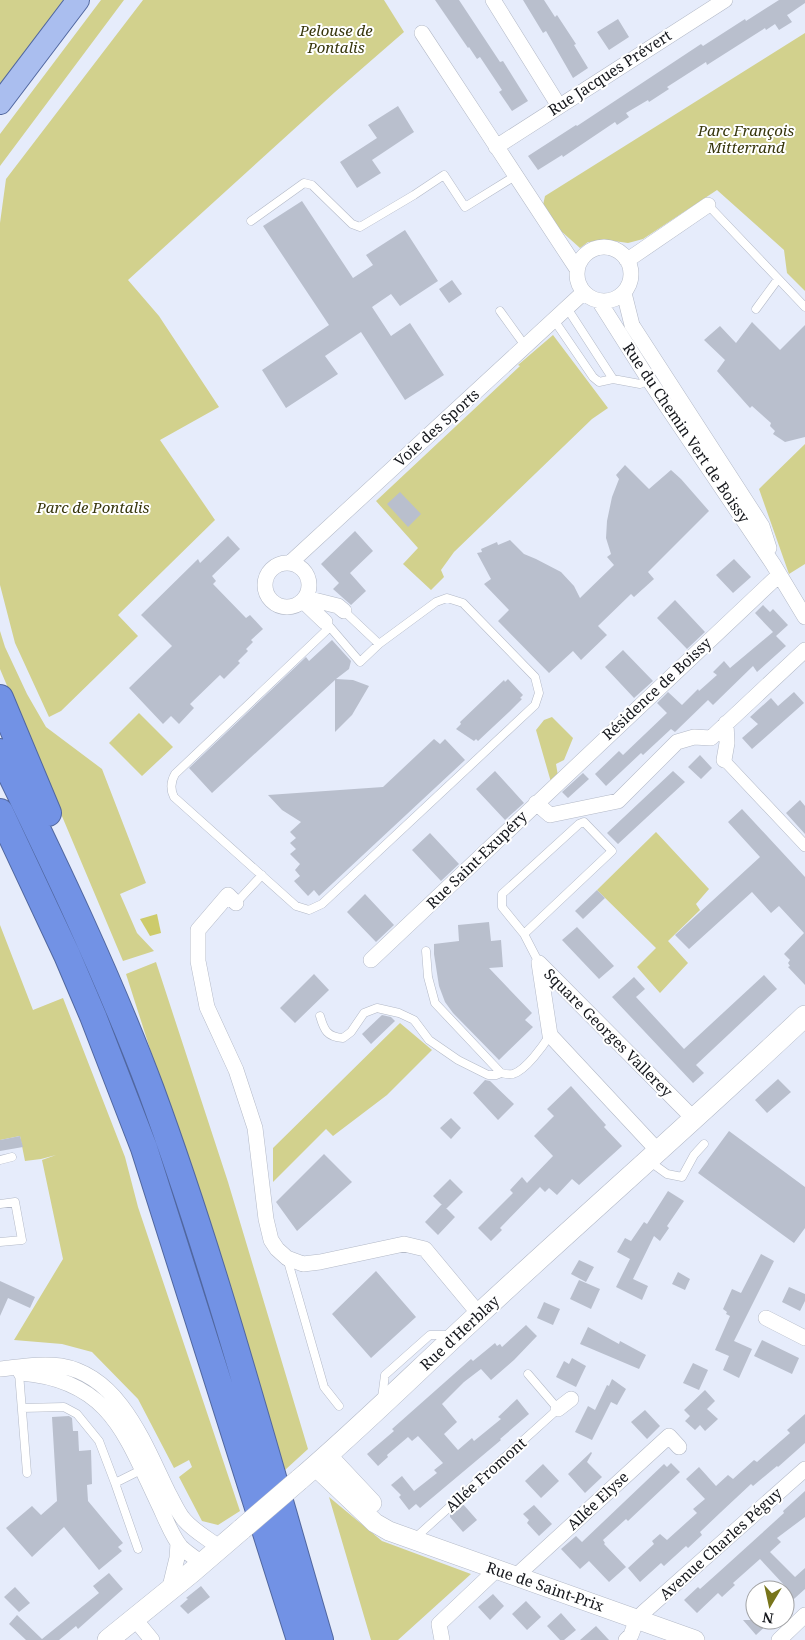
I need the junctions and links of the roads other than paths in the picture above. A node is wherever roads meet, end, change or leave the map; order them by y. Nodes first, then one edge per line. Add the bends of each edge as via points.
1 (78, 0) edge
2 (493, 0) edge
3 (725, 0) edge
4 (422, 33) dead end
5 (0, 103) edge
6 (559, 106) junction
7 (496, 147) junction
8 (515, 176) junction
9 (708, 205) joint
10 (250, 221) dead end
11 (562, 244) junction
12 (586, 254) junction
13 (626, 259) junction
14 (577, 269) junction
15 (778, 279) junction
16 (584, 292) junction
17 (624, 293) junction
18 (599, 301) junction
19 (805, 307) edge
20 (567, 308) junction
21 (756, 308) dead end
22 (500, 311) dead end
23 (554, 320) junction
24 (526, 347) junction
25 (613, 379) junction
26 (649, 380) junction
27 (290, 563) junction
28 (776, 569) junction
29 (304, 599) junction
30 (344, 611) joint
31 (805, 617) edge
32 (328, 625) junction
33 (379, 644) junction
34 (805, 650) edge
35 (0, 698) edge
36 (726, 723) junction
37 (711, 738) junction
38 (0, 752) edge
39 (724, 760) junction
40 (536, 803) junction
41 (0, 812) edge
42 (583, 815) junction
43 (0, 846) edge
44 (805, 846) edge
45 (262, 875) junction
46 (236, 903) joint
47 (524, 934) junction
48 (426, 951) dead end
49 (67, 955) junction
50 (371, 960) dead end
51 (539, 963) junction
52 (103, 971) junction
53 (320, 1016) dead end
54 (805, 1017) edge
55 (550, 1035) junction
56 (500, 1073) junction
57 (694, 1119) junction
58 (704, 1144) dead end
59 (12, 1157) dead end
60 (654, 1157) junction
61 (0, 1160) edge
62 (0, 1204) edge
63 (0, 1242) edge
64 (287, 1258) junction
65 (479, 1314) junction
66 (766, 1318) dead end
67 (805, 1338) edge
68 (0, 1371) edge
69 (19, 1373) junction
70 (528, 1374) dead end
71 (571, 1399) dead end
72 (339, 1406) dead end
73 (22, 1408) junction
74 (558, 1409) junction
75 (679, 1447) dead end
76 (321, 1460) junction
77 (148, 1466) junction
78 (805, 1470) edge
79 (27, 1473) dead end
80 (115, 1483) junction
81 (404, 1537) junction
82 (178, 1543) junction
83 (220, 1548) junction
84 (138, 1549) dead end
85 (202, 1563) junction
86 (496, 1570) junction
87 (514, 1577) junction
88 (169, 1590) junction
89 (805, 1615) edge
90 (134, 1618) junction
91 (637, 1619) junction
92 (108, 1640) edge
93 (152, 1640) edge
94 (300, 1640) edge
95 (320, 1640) edge
96 (442, 1640) edge
97 (626, 1640) edge
98 (695, 1640) edge
99 (779, 1640) edge

1 - 5 main road
2 - 6 street
3 - 6 street, Rue Jacques Prévert
4 - 7 street
6 - 7 street, Rue Jacques Prévert
7 - 8 street
8 - 10 lane via 465,207 444,175 360,227 352,224 312,185 304,183
8 - 11 street
9 - 13 street
9 - 15 lane
11 - 12 street
11 - 14 street
12 - 13 street via 607,247
12 - 14 street
13 - 17 street via 631,276
14 - 16 street via 577,279
15 - 19 lane
15 - 21 lane
16 - 18 street
16 - 20 street, Voie des Sports
17 - 18 street via 608,301
17 - 28 street, Rue du Chemin Vert de Boissy via 632,325 762,526
18 - 26 street, Rue du Chemin Vert de Boissy
20 - 23 street, Voie des Sports
20 - 25 lane
22 - 24 lane
23 - 24 street, Voie des Sports
23 - 25 lane via 593,377 599,382
24 - 27 street, Voie des Sports
25 - 26 lane via 640,384
26 - 28 street, Rue du Chemin Vert de Boissy
27 - 29 street via 299,566 309,580
27 - 29 street via 276,565 271,570 266,577 267,595 281,607 290,607
28 - 31 street, Rue du Chemin Vert de Boissy
28 - 40 street, Résidence de Boissy
29 - 30 street via 338,606
29 - 32 street
30 - 33 lane
32 - 33 lane via 360,662
32 - 45 lane via 172,779 174,797
33 - 45 lane via 436,602 447,598 463,603 535,677 539,693 535,705 322,904 309,910 296,906
34 - 36 street
35 - 52 highway via 98,929
36 - 37 street
36 - 39 street
37 - 39 street via 712,747
37 - 42 street, Rue Saint-Exupéry via 694,737 677,742 618,800
38 - 52 highway
39 - 44 street
40 - 42 street, Rue Saint-Exupéry via 550,815
40 - 50 street, Rue Saint-Exupéry
41 - 49 highway
42 - 47 lane via 579,824 502,894 502,907
42 - 47 lane via 612,850
43 - 49 highway
45 - 46 lane
46 - 64 street via 228,895 198,930 198,961 206,1008 236,1070 256,1128 271,1240
47 - 51 lane
48 - 56 lane via 435,1003
49 - 94 highway via 144,1148
51 - 55 street, Square Georges Vallerey
51 - 57 street, Square Georges Vallerey
52 - 95 highway via 191,1204
53 - 56 lane via 324,1029 334,1037 343,1038 364,1013 377,1008 399,1013 414,1020 429,1040 458,1060 488,1075
54 - 57 main road, Rue d'Herblay
55 - 56 lane via 519,1071
55 - 60 street
57 - 60 main road, Rue d'Herblay
58 - 60 lane via 682,1177 667,1174
59 - 61 lane
60 - 65 main road, Rue d'Herblay
62 - 63 lane via 14,1202 22,1240
64 - 65 street via 303,1264 404,1244 424,1249
64 - 72 lane via 324,1387
65 - 76 main road, Rue d'Herblay
66 - 67 street
68 - 69 street
68 - 77 street via 42,1365 71,1368 84,1374 105,1388 123,1408
69 - 73 lane
69 - 77 street via 63,1380 87,1392 112,1416
70 - 74 lane
71 - 74 street, Allée Fromont
73 - 79 lane
73 - 80 lane via 64,1407 77,1414 99,1441
74 - 81 lane, Allée Fromont
75 - 87 street, Allée Elyse via 669,1436
76 - 81 street, Rue de Saint-Prix via 376,1522
76 - 83 main road, Rue d'Herblay, bridge
77 - 80 lane
77 - 82 street
77 - 83 street via 182,1518
78 - 91 street, Avenue Charles Péguy
80 - 84 lane
81 - 86 street, Rue de Saint-Prix
82 - 85 street
82 - 88 street
83 - 85 main road, Rue d'Herblay
85 - 88 main road, Rue d'Herblay
86 - 87 street, Rue de Saint-Prix
86 - 96 street via 439,1624
87 - 91 street, Rue de Saint-Prix
88 - 90 main road, Rue d'Herblay
89 - 99 street
90 - 92 main road, Rue d'Herblay
90 - 93 street
91 - 97 street
91 - 98 street, Rue de Saint-Prix

